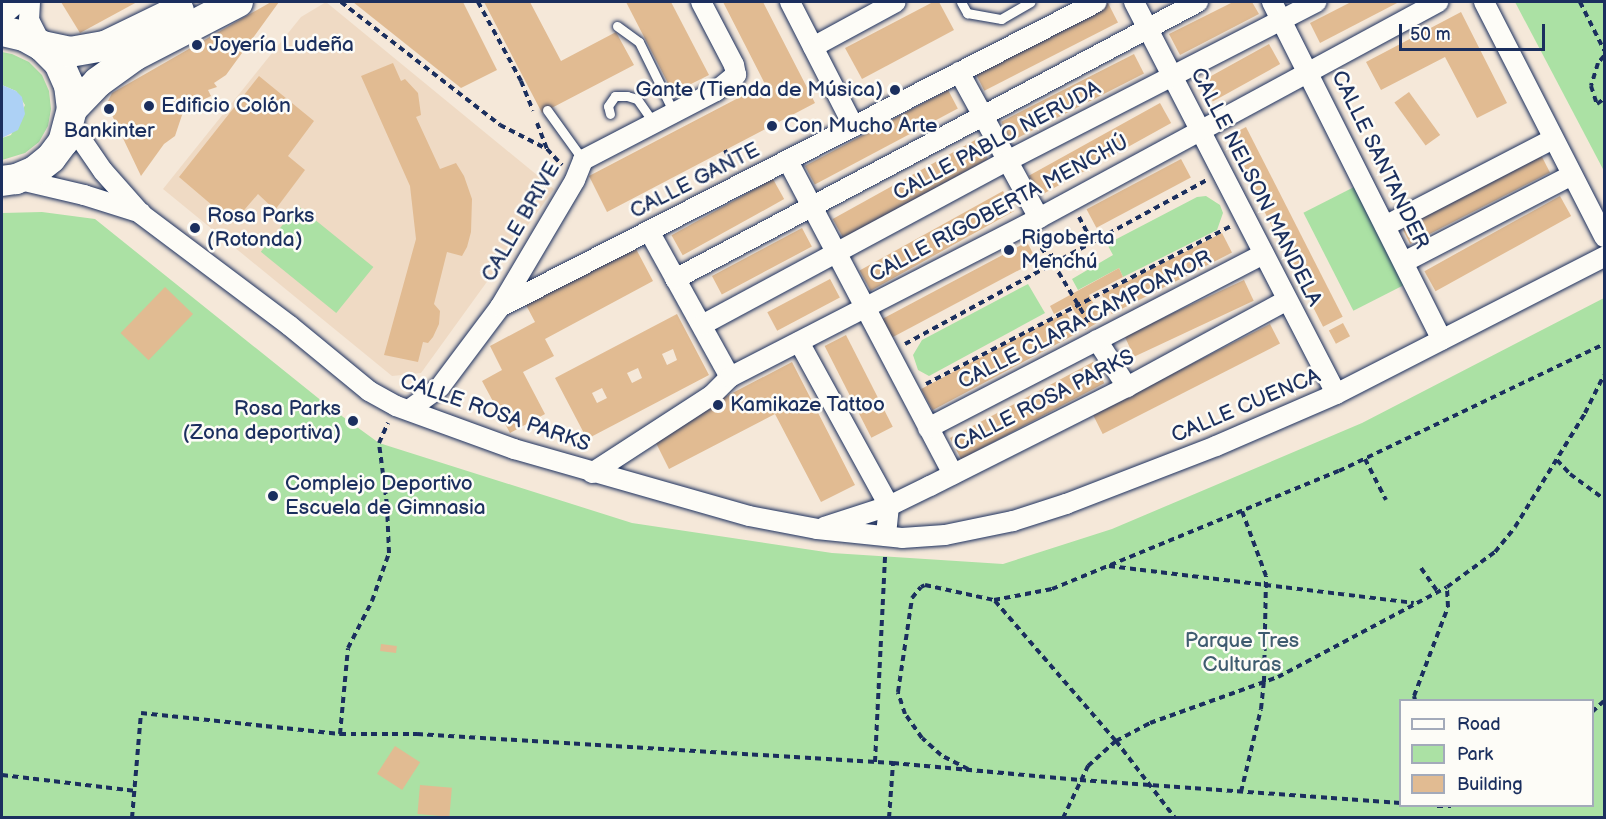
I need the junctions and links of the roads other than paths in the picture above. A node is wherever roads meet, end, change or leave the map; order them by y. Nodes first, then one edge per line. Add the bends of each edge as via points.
1 (18, 2) edge
2 (30, 2) edge
3 (196, 2) edge
4 (238, 2) edge
5 (701, 2) edge
6 (896, 2) edge
7 (961, 2) edge
8 (1031, 2) edge
9 (1097, 2) edge
10 (1134, 2) edge
11 (1198, 2) edge
12 (1272, 2) edge
13 (1316, 2) edge
14 (1438, 2) edge
15 (1484, 2) edge
16 (798, 4) edge
17 (2, 16) edge
18 (1281, 20) junction
19 (617, 26) dead end
20 (1148, 28) junction
21 (2, 31) edge
22 (42, 46) junction
23 (813, 47) junction
24 (959, 72) junction
25 (1310, 73) junction
26 (1172, 76) junction
27 (547, 110) dead end
28 (674, 113) junction
29 (610, 114) dead end
30 (981, 114) junction
31 (71, 116) junction
32 (654, 123) junction
33 (854, 127) junction
34 (1199, 129) junction
35 (1553, 139) junction
36 (583, 160) junction
37 (788, 161) junction
38 (1007, 161) junction
39 (1572, 175) junction
40 (6, 185) edge
41 (811, 204) junction
42 (141, 214) junction
43 (1043, 225) junction
44 (1385, 226) junction
45 (650, 231) junction
46 (1605, 237) edge
47 (836, 254) junction
48 (1264, 254) junction
49 (1605, 257) edge
50 (1404, 262) junction
51 (675, 279) junction
52 (1287, 300) junction
53 (500, 307) junction
54 (865, 308) junction
55 (702, 325) junction
56 (1097, 340) junction
57 (1442, 340) junction
58 (799, 342) junction
59 (730, 377) junction
60 (1126, 387) junction
61 (1336, 394) junction
62 (403, 408) junction
63 (928, 428) junction
64 (592, 472) junction
65 (953, 474) junction
66 (889, 506) junction
67 (817, 529) junction
68 (886, 536) junction

1 - 17 street
2 - 22 street via 29,20
3 - 22 main road via 105,46 70,52
4 - 31 main road via 134,56 98,82
5 - 28 street, CALLE BRIVE via 736,75 716,91
6 - 23 street
7 - 8 lane via 967,13 1001,19
9 - 24 street, CALLE GANTE
10 - 20 street, CALLE NELSON MANDELA
11 - 20 street
12 - 18 street, CALLE SANTANDER
13 - 18 street, CALLE PABLO NERUDA
14 - 25 street, CALLE RIGOBERTA MENCHÚ
15 - 35 street
16 - 23 street
18 - 25 street, CALLE SANTANDER
18 - 26 street, CALLE PABLO NERUDA
19 - 28 lane via 639,42
20 - 26 street, CALLE NELSON MANDELA
20 - 30 street
21 - 22 main road via 24,36
22 - 31 main road via 59,63 69,85
23 - 33 street
24 - 30 street
24 - 33 street, CALLE GANTE
25 - 34 street, CALLE RIGOBERTA MENCHÚ
25 - 44 street, CALLE SANTANDER
26 - 34 street, CALLE NELSON MANDELA
26 - 38 street, CALLE PABLO NERUDA
27 - 36 lane, CALLE BRIVE
28 - 32 street, CALLE BRIVE
29 - 32 lane via 608,106 615,96 627,96 637,99
30 - 38 street
30 - 41 street
31 - 40 main road via 63,142 51,158
31 - 42 street, CALLE ROSA PARKS via 103,171
32 - 36 street, CALLE BRIVE
33 - 37 street, CALLE GANTE
34 - 43 street, CALLE RIGOBERTA MENCHÚ
34 - 48 street, CALLE NELSON MANDELA
35 - 39 street
35 - 44 street
36 - 53 street, CALLE BRIVE
37 - 41 street
37 - 45 street, CALLE GANTE
38 - 43 street
38 - 47 street, CALLE PABLO NERUDA
39 - 46 street
39 - 50 street
40 - 42 street, CALLE ROSA PARKS via 84,195
41 - 47 street
41 - 51 street
42 - 62 street, CALLE ROSA PARKS via 369,391
43 - 54 street, CALLE RIGOBERTA MENCHÚ
44 - 50 street, CALLE SANTANDER
45 - 51 street
45 - 53 street, CALLE GANTE
47 - 54 street
47 - 55 street, CALLE PABLO NERUDA
48 - 52 street, CALLE NELSON MANDELA
48 - 56 street, CALLE CLARA CAMPOAMOR
49 - 57 street, CALLE CUENCA
50 - 57 street, CALLE SANTANDER
51 - 55 street
52 - 60 street, CALLE ROSA PARKS
52 - 61 street, CALLE NELSON MANDELA
53 - 62 street, CALLE GANTE via 440,387
54 - 58 street, CALLE RIGOBERTA MENCHÚ
54 - 63 street
55 - 59 street
56 - 60 street
56 - 63 street, CALLE CLARA CAMPOAMOR
57 - 61 street, CALLE CUENCA
58 - 59 street, CALLE RIGOBERTA MENCHÚ
58 - 66 street
59 - 64 street, CALLE RIGOBERTA MENCHÚ via 712,395
60 - 65 street, CALLE ROSA PARKS
61 - 68 street, CALLE CUENCA via 1164,466 1013,521 945,535
62 - 64 street, CALLE ROSA PARKS via 514,449
63 - 65 street
64 - 67 street, CALLE ROSA PARKS via 749,516
65 - 66 street, CALLE ROSA PARKS
66 - 67 street, CALLE ROSA PARKS
66 - 68 street
67 - 68 street, CALLE ROSA PARKS

